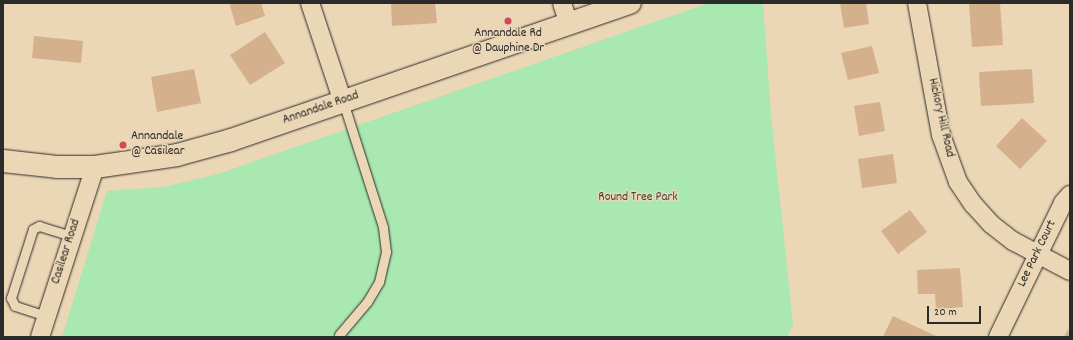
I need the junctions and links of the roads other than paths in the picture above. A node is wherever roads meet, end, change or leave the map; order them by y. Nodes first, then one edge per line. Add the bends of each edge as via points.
1 (310, 3) edge
2 (562, 3) edge
3 (630, 3) edge
4 (917, 3) edge
5 (569, 24) junction
6 (343, 102) junction
7 (3, 161) edge
8 (94, 167) junction
9 (1070, 195) edge
10 (72, 236) junction
11 (1037, 255) junction
12 (1070, 271) edge
13 (46, 316) junction
14 (338, 335) dead end
15 (40, 337) edge
16 (998, 337) edge

1 - 6 street
2 - 5 street
3 - 5 main road, Annandale Road
4 - 11 street, Hickory Hill Road via 941,135 958,182 991,224 1012,241
5 - 6 main road, Annandale Road
6 - 8 main road, Annandale Road via 178,155
6 - 14 lane via 383,227 386,252 379,282 367,302
7 - 8 main road, Annandale Road via 57,167
8 - 10 street, Casilear Road
9 - 11 street, Lee Park Court via 1063,203
10 - 13 street, Casilear Road
10 - 13 lane via 39,226 33,229 11,298 15,306
11 - 12 street, Hickory Hill Road
11 - 16 street, Lee Park Court
13 - 15 street, Casilear Road

